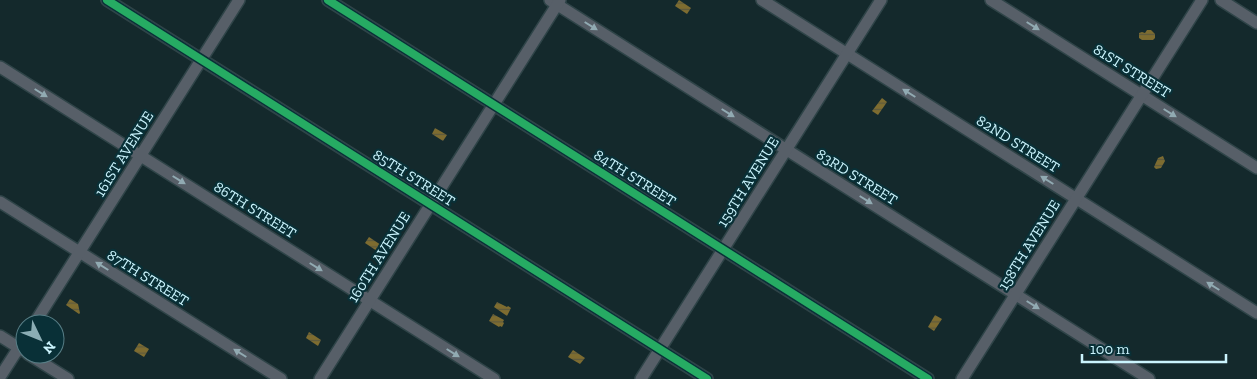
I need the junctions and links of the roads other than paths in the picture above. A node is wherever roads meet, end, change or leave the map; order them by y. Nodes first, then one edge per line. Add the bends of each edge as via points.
1 (107, 0) edge
2 (239, 0) edge
3 (328, 0) edge
4 (762, 0) edge
5 (880, 0) edge
6 (992, 0) edge
7 (1202, 0) edge
8 (1221, 0) edge
9 (555, 2) edge
10 (1257, 23) edge
11 (847, 53) junction
12 (201, 59) junction
13 (0, 67) edge
14 (1142, 95) junction
15 (494, 104) junction
16 (786, 150) junction
17 (140, 156) junction
18 (1257, 168) edge
19 (1076, 198) junction
20 (0, 202) edge
21 (430, 204) junction
22 (723, 249) junction
23 (80, 252) junction
24 (1016, 294) junction
25 (370, 300) junction
26 (1257, 313) edge
27 (40, 314) edge
28 (0, 336) edge
29 (15, 344) edge
30 (660, 349) junction
31 (15, 359) edge
32 (47, 364) edge
33 (0, 377) edge
34 (68, 379) edge
35 (281, 379) edge
36 (320, 379) edge
37 (494, 379) edge
38 (641, 379) edge
39 (707, 379) edge
40 (928, 379) edge
41 (962, 379) edge
42 (1150, 379) edge

1 - 12 street, 85TH STREET
2 - 12 street, 161ST AVENUE
3 - 15 street, 84TH STREET
4 - 11 street, 82ND STREET
5 - 11 street, 159TH AVENUE
6 -> 14 street, 81ST STREET
7 - 14 street, 158TH AVENUE
8 - 10 street
9 - 15 street, 160TH AVENUE
9 -> 16 street, 83RD STREET
11 - 16 street, 159TH AVENUE
19 -> 11 street, 82ND STREET
12 - 17 street, 161ST AVENUE
12 - 21 street, 85TH STREET
13 -> 17 street, 86TH STREET
14 -> 18 street, 81ST STREET
14 - 19 street, 158TH AVENUE
15 - 21 street, 160TH AVENUE
15 - 22 street, 84TH STREET
16 - 22 street, 159TH AVENUE
16 -> 24 street, 83RD STREET
17 - 23 street, 161ST AVENUE
17 -> 25 street, 86TH STREET
19 - 24 street, 158TH AVENUE
26 -> 19 street, 82ND STREET
20 - 23 street, 87TH STREET
21 - 25 street, 160TH AVENUE
21 - 30 street, 85TH STREET
22 - 30 street, 159TH AVENUE
22 - 40 street, 84TH STREET
23 - 27 street, 161ST AVENUE
35 -> 23 street, 87TH STREET
24 - 41 street, 158TH AVENUE
24 -> 42 street, 83RD STREET
25 - 36 street, 160TH AVENUE
25 -> 37 street, 86TH STREET
28 - 29 street
30 - 38 street, 159TH AVENUE
30 - 39 street, 85TH STREET
31 - 33 street
32 - 34 street

